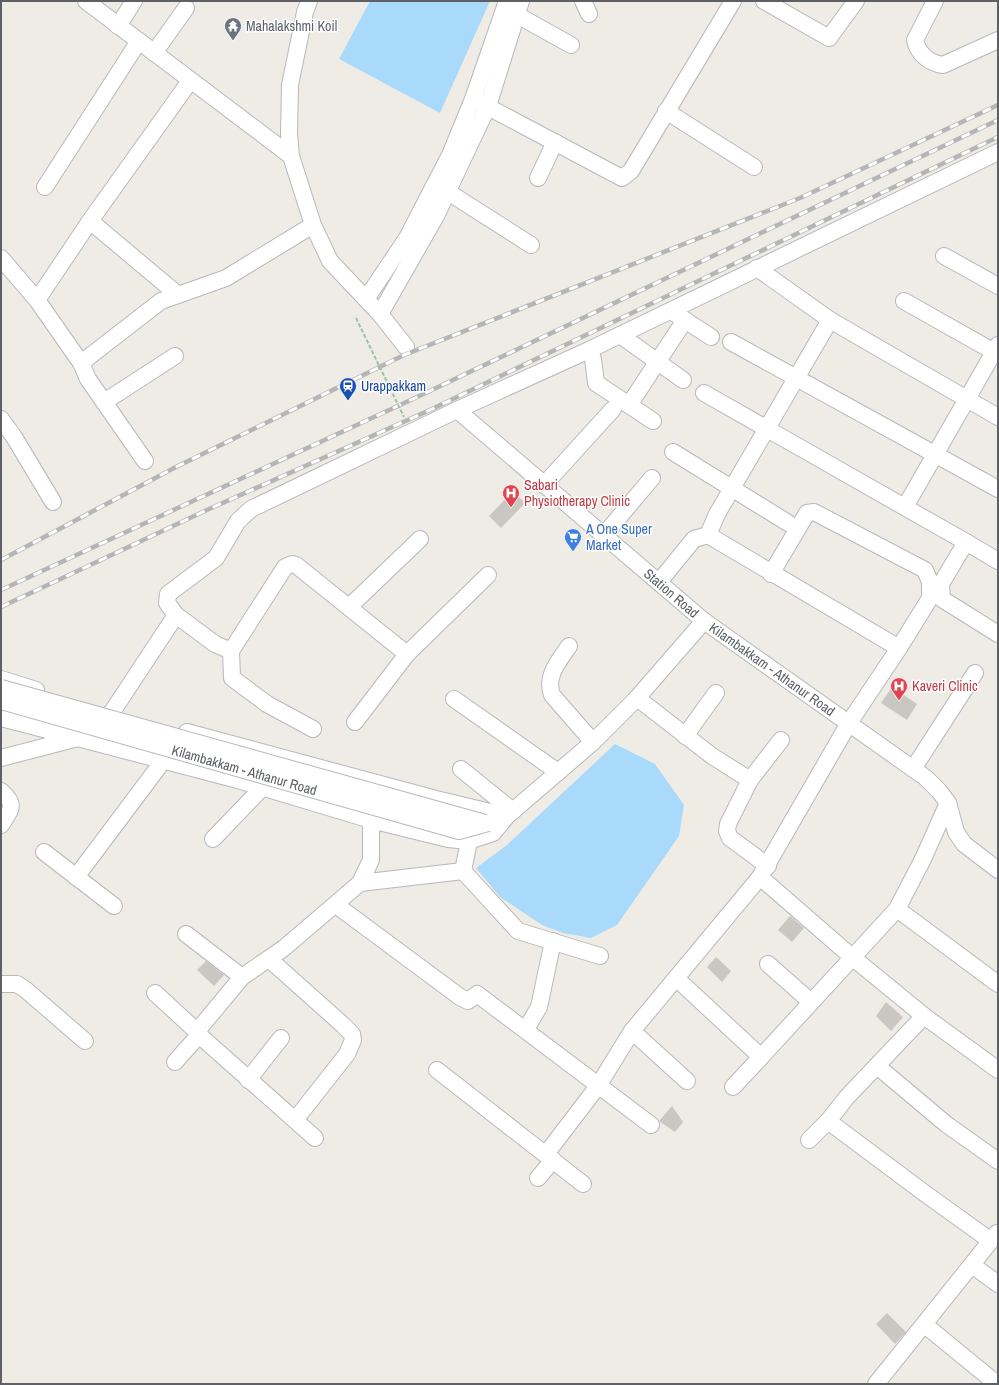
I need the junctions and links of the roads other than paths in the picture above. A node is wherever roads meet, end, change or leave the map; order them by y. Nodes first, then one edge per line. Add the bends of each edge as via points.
1 (86, 1) edge
2 (134, 1) edge
3 (309, 1) edge
4 (507, 1) edge
5 (733, 1) edge
6 (764, 1) edge
7 (856, 1) edge
8 (935, 1) edge
9 (186, 8) dead end
10 (519, 8) edge
11 (118, 26) junction
12 (998, 40) edge
13 (139, 41) junction
14 (570, 45) dead end
15 (154, 53) junction
16 (190, 81) junction
17 (480, 103) junction
18 (666, 111) junction
19 (555, 142) junction
20 (998, 152) edge
21 (291, 156) junction
22 (754, 167) dead end
23 (538, 178) dead end
24 (45, 187) dead end
25 (448, 192) junction
26 (90, 221) junction
27 (313, 226) junction
28 (531, 245) dead end
29 (944, 256) dead end
30 (1, 258) edge
31 (757, 268) junction
32 (998, 286) edge
33 (177, 294) junction
34 (366, 299) junction
35 (37, 300) junction
36 (904, 301) dead end
37 (671, 310) junction
38 (380, 314) junction
39 (685, 320) junction
40 (830, 320) junction
41 (620, 335) junction
42 (711, 337) dead end
43 (730, 342) dead end
44 (406, 347) dead end
45 (589, 350) junction
46 (997, 350) edge
47 (176, 356) dead end
48 (657, 362) junction
49 (80, 363) junction
50 (797, 378) junction
51 (683, 380) dead end
52 (704, 393) dead end
53 (967, 399) junction
54 (104, 402) junction
55 (629, 405) junction
56 (613, 409) dead end
57 (457, 410) junction
58 (998, 417) edge
59 (1, 419) edge
60 (653, 421) dead end
61 (767, 427) junction
62 (673, 452) dead end
63 (935, 454) junction
64 (145, 461) dead end
65 (652, 478) dead end
66 (544, 485) junction
67 (732, 488) junction
68 (998, 489) edge
69 (53, 502) dead end
70 (905, 507) junction
71 (788, 523) dead end
72 (708, 535) junction
73 (604, 536) junction
74 (420, 539) dead end
75 (966, 542) junction
76 (998, 561) edge
77 (771, 574) junction
78 (488, 575) dead end
79 (659, 582) junction
80 (349, 607) junction
81 (176, 615) junction
82 (704, 621) junction
83 (998, 634) edge
84 (569, 646) dead end
85 (899, 648) junction
86 (231, 651) junction
87 (407, 654) junction
88 (975, 673) dead end
89 (1, 679) edge
90 (1, 688) edge
91 (716, 693) dead end
92 (637, 698) junction
93 (454, 699) dead end
94 (1, 701) edge
95 (112, 712) junction
96 (1, 718) edge
97 (355, 722) dead end
98 (849, 723) junction
99 (313, 729) dead end
100 (685, 736) junction
101 (78, 738) junction
102 (781, 740) dead end
103 (593, 742) junction
104 (1, 758) edge
105 (162, 761) junction
106 (461, 769) dead end
107 (913, 769) junction
108 (558, 772) junction
109 (750, 780) junction
110 (261, 789) junction
111 (1, 791) edge
112 (948, 803) junction
113 (510, 813) junction
114 (372, 820) junction
115 (488, 823) junction
116 (1, 825) edge
117 (212, 839) dead end
118 (469, 841) junction
119 (44, 852) dead end
120 (998, 870) edge
121 (463, 871) junction
122 (764, 872) junction
123 (76, 877) junction
124 (360, 882) junction
125 (336, 905) junction
126 (114, 906) dead end
127 (897, 909) junction
128 (186, 934) dead end
129 (553, 941) junction
130 (600, 956) dead end
131 (852, 957) junction
132 (269, 959) junction
133 (768, 964) dead end
134 (242, 977) junction
135 (676, 978) junction
136 (1, 984) edge
137 (998, 984) edge
138 (155, 993) dead end
139 (811, 1002) junction
140 (924, 1016) junction
141 (526, 1029) junction
142 (632, 1031) junction
143 (199, 1032) junction
144 (281, 1038) dead end
145 (85, 1041) dead end
146 (761, 1057) junction
147 (175, 1062) dead end
148 (877, 1066) junction
149 (437, 1070) dead end
150 (998, 1070) edge
151 (248, 1080) junction
152 (687, 1081) dead end
153 (598, 1086) junction
154 (733, 1087) dead end
155 (295, 1120) junction
156 (828, 1121) junction
157 (651, 1125) dead end
158 (315, 1138) dead end
159 (809, 1140) dead end
160 (549, 1157) junction
161 (998, 1161) edge
162 (538, 1178) dead end
163 (584, 1184) dead end
164 (995, 1236) edge
165 (972, 1265) junction
166 (998, 1284) edge
167 (925, 1325) junction
168 (876, 1384) edge
169 (998, 1384) edge

1 - 11 street
2 - 11 street
3 - 21 street via 290,85
4 - 17 street
5 - 18 street
6 - 7 street via 829,38
8 - 12 street via 914,40 916,48 929,60 943,64
9 - 15 street
10 - 14 street
10 - 17 street
11 - 13 street
13 - 15 street
13 - 24 street
15 - 16 street
16 - 21 street
16 - 26 street
17 - 19 street
17 - 25 street
17 - 34 street via 407,238
18 - 19 street via 631,171 622,178
18 - 22 street
19 - 23 street
20 - 31 street
21 - 27 street
25 - 28 street
25 - 38 street
26 - 33 street
26 - 35 street
27 - 33 street via 226,278
27 - 34 street via 330,262
29 - 32 street
30 - 35 street
31 - 37 street
31 - 40 street
33 - 49 street via 161,301
34 - 38 street
35 - 49 street
36 - 46 street
37 - 39 street
37 - 41 street
38 - 44 street
39 - 42 street
39 - 48 street
40 - 50 street
40 - 53 street
41 - 45 street
41 - 48 street
43 - 50 street
45 - 55 street via 593,359 596,383
45 - 57 street
46 - 53 street
47 - 54 street
48 - 51 street
48 - 55 street
49 - 54 street
50 - 61 street
50 - 63 street
52 - 61 street
53 - 58 street
53 - 63 street
54 - 64 street
55 - 60 street
56 - 66 street
57 - 66 street, Station Road
57 - 81 street via 251,509 238,522 216,558 168,594 167,603
59 - 69 street
61 - 67 street
61 - 70 street
62 - 67 street
63 - 68 street
63 - 70 street
65 - 73 street
66 - 73 street, Station Road
67 - 71 street
67 - 72 street
70 - 75 street
72 - 77 street
72 - 79 street via 694,539
73 - 79 street, Station Road
74 - 80 street
75 - 76 street
75 - 83 street via 941,584 942,599
77 - 85 street
77 - 85 street via 807,513 814,512 908,560 924,570 930,582 930,598
78 - 87 street
79 - 82 street, Station Road
80 - 86 street via 296,565 289,564
80 - 87 street
81 - 86 street via 215,644
81 - 95 street
82 - 92 street, Kilambakkam - Athanur Road
82 - 98 street, Kilambakkam - Athanur Road
84 - 103 street via 556,665 549,686 552,695
85 - 98 street
86 - 99 street via 232,678 267,704
87 - 97 street
88 - 107 street
89 - 95 street
90 - 115 street, Kilambakkam - Athanur Road, bridge
91 - 100 street
92 - 100 street
92 - 103 street, Kilambakkam - Athanur Road
93 - 108 street
94 - 115 street, Kilambakkam - Athanur Road, bridge via 459,831
95 - 101 street
95 - 113 street via 436,800
96 - 101 street
98 - 107 street, Kilambakkam - Athanur Road
98 - 122 street
100 - 109 street
101 - 104 street
101 - 105 street
102 - 109 street
103 - 108 street, Kilambakkam - Athanur Road
105 - 110 street via 238,780
105 - 123 street
106 - 113 street
107 - 112 street, Kilambakkam - Athanur Road via 939,790
108 - 113 street, Kilambakkam - Athanur Road
109 - 122 street via 727,831 730,838
110 - 114 street
110 - 117 street
111 - 116 street via 10,801 11,810
112 - 120 street, Kilambakkam - Athanur Road via 956,832 964,844
112 - 127 street
113 - 115 street, Kilambakkam - Athanur Road
113 - 118 street via 493,833
114 - 118 street via 448,839
114 - 124 street via 371,860
118 - 121 street
119 - 123 street
121 - 124 street
121 - 129 street via 518,930
122 - 131 street
122 - 135 street
123 - 126 street
124 - 125 street
125 - 132 street
125 - 141 street via 460,997 468,1001 477,994
127 - 131 street
127 - 137 street
128 - 134 street
129 - 130 street
129 - 141 street via 539,1007
131 - 139 street
131 - 140 street
132 - 134 street
132 - 155 street via 343,1025 352,1034 353,1040 347,1054
133 - 139 street
134 - 143 street
135 - 142 street
135 - 146 street
136 - 145 street via 17,984 26,990
138 - 143 street
139 - 146 street
140 - 148 street
140 - 150 street
141 - 153 street
142 - 152 street
142 - 153 street
143 - 147 street
143 - 151 street
144 - 151 street
146 - 154 street
148 - 156 street
148 - 161 street via 946,1124
149 - 160 street
151 - 155 street
153 - 157 street
153 - 160 street
155 - 158 street
156 - 159 street
156 - 164 street via 895,1172
160 - 162 street
160 - 163 street
164 - 165 street
165 - 166 street
165 - 167 street
167 - 168 street
167 - 169 street

